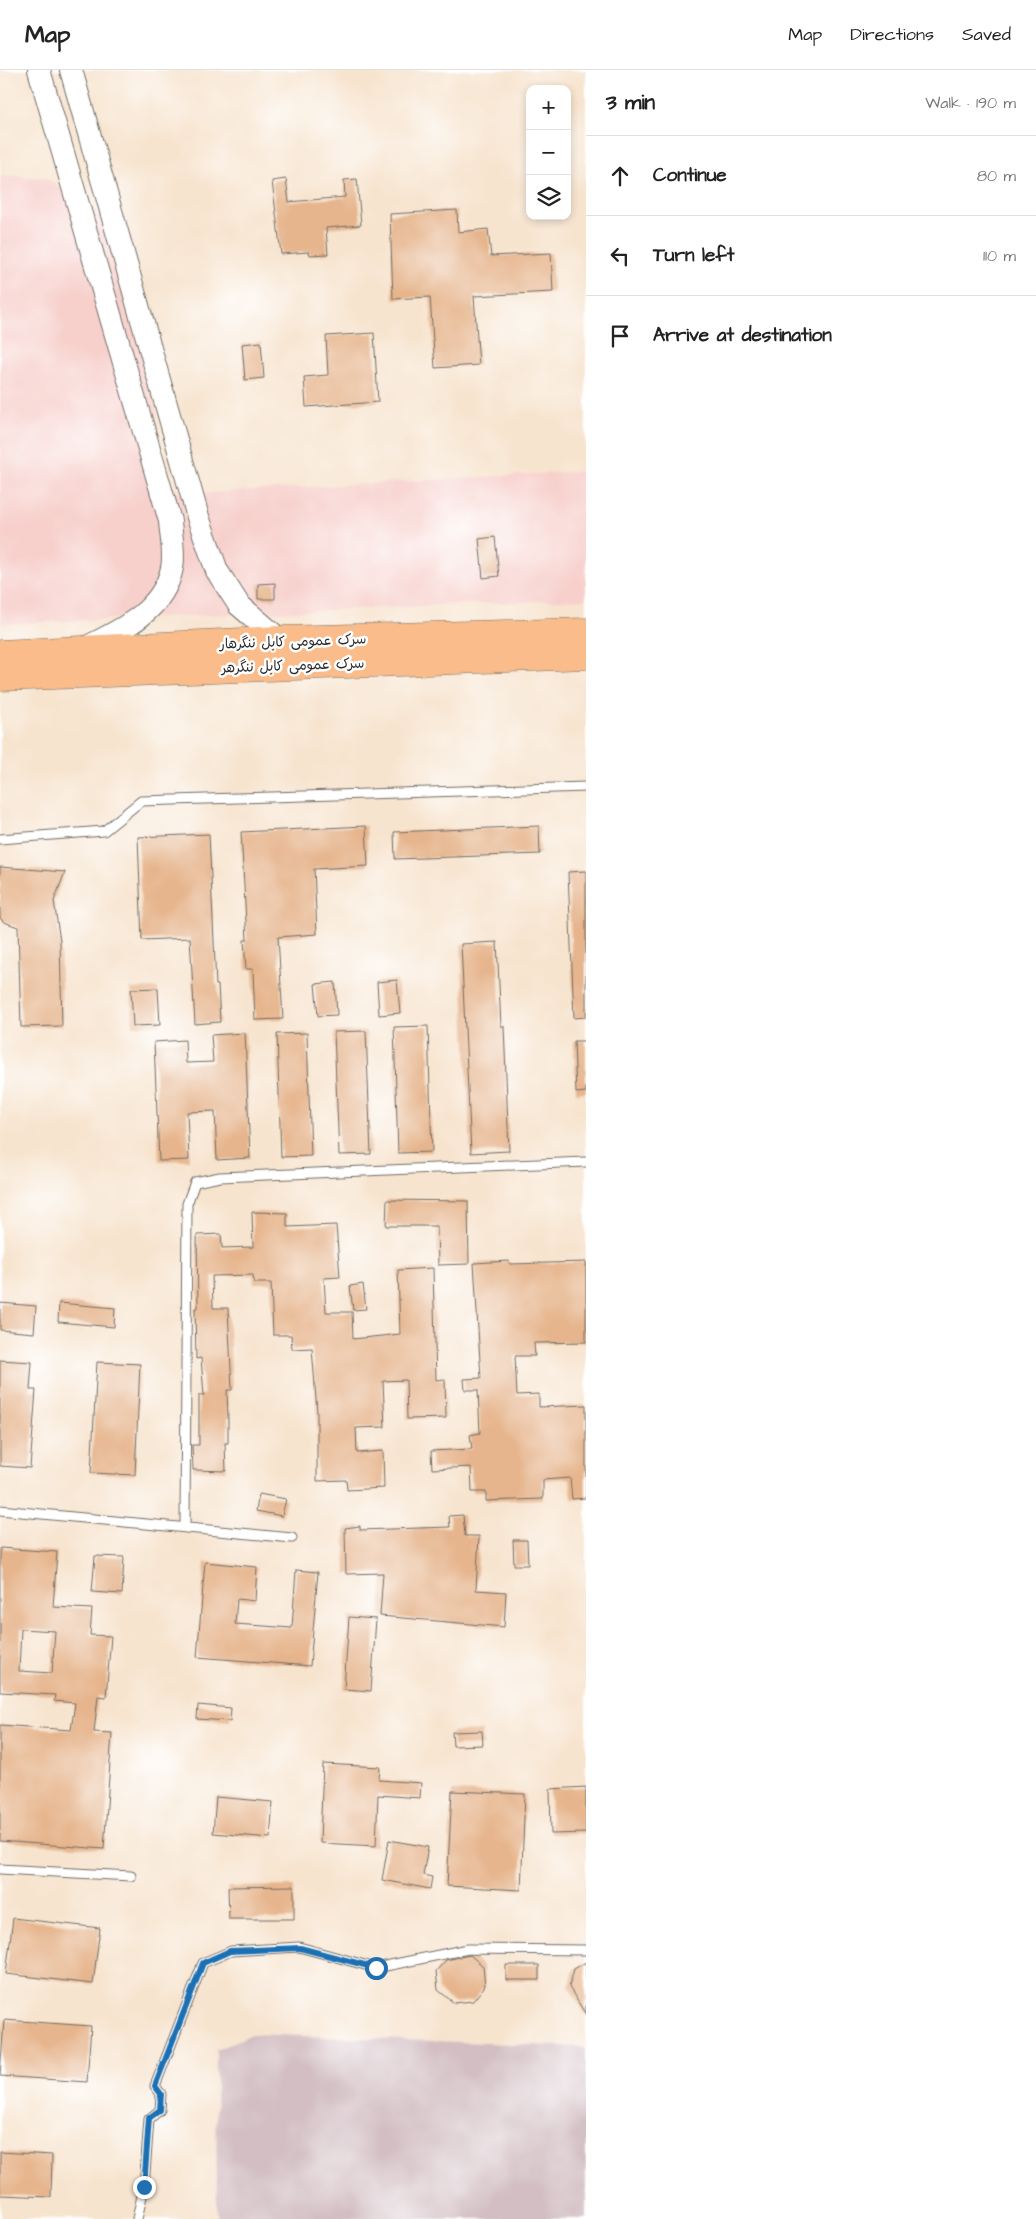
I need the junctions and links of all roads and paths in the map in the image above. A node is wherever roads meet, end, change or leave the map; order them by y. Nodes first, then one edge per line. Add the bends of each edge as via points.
1 (39, 70) edge
2 (71, 70) edge
3 (586, 632) edge
4 (280, 640) junction
5 (80, 650) junction
6 (0, 654) edge
7 (586, 655) edge
8 (0, 677) edge
9 (586, 787) edge
10 (0, 839) edge
11 (586, 1162) edge
12 (0, 1510) edge
13 (185, 1528) junction
14 (292, 1538) dead end
15 (0, 1869) edge
16 (130, 1876) dead end
17 (586, 1950) edge
18 (137, 2219) edge

1 - 5 street via 170,521 172,568 157,601 129,626
2 - 4 street via 198,517 217,571 239,605
3 - 4 highway, سرک عمومی کابل ننگرهار
4 - 5 highway, سرک عمومی کابل ننگرهار
5 - 6 highway, سرک عمومی کابل ننگرهار
7 - 8 highway, سرک عمومی کابل ننگرهر
9 - 10 lane via 141,802 104,831
11 - 13 lane via 220,1177 195,1182 187,1204
12 - 13 lane
13 - 14 lane
15 - 16 lane
17 - 18 lane via 468,1949 376,1968 300,1948 230,1951 203,1963 155,2086 161,2094 160,2110 149,2118 144,2187

